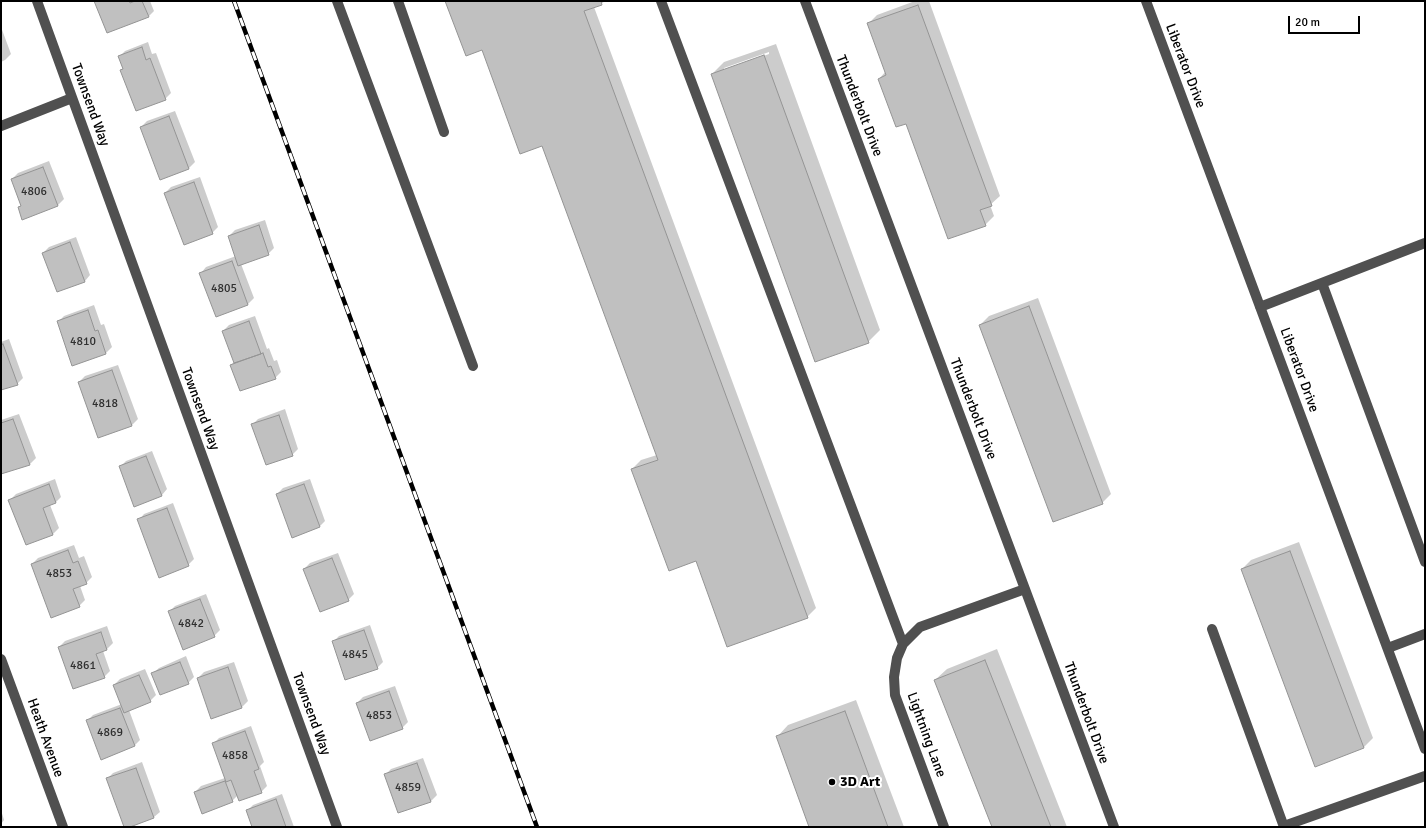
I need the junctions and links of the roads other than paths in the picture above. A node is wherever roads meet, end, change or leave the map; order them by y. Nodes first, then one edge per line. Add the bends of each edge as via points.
1 (37, 1) edge
2 (337, 1) edge
3 (398, 1) edge
4 (661, 1) edge
5 (805, 1) edge
6 (1146, 1) edge
7 (72, 98) junction
8 (1, 126) edge
9 (444, 132) dead end
10 (1425, 243) edge
11 (1322, 283) junction
12 (1260, 307) junction
13 (473, 366) dead end
14 (1425, 562) edge
15 (1025, 589) junction
16 (1212, 629) dead end
17 (1425, 634) edge
18 (902, 644) junction
19 (1388, 648) junction
20 (1, 660) edge
21 (1425, 749) edge
22 (1425, 776) edge
23 (1284, 826) edge
24 (62, 827) edge
25 (337, 827) edge
26 (944, 827) edge
27 (1114, 827) edge

1 - 7 street, Townsend Way
2 - 13 street
3 - 9 street
4 - 18 street
5 - 15 street, Thunderbolt Drive
6 - 12 street, Liberator Drive
7 - 8 street
7 - 25 street, Townsend Way
10 - 11 street
11 - 12 street
11 - 14 street
12 - 19 street, Liberator Drive
15 - 18 street via 920,627
15 - 27 street, Thunderbolt Drive
16 - 23 street
17 - 19 street
18 - 26 street, Lightning Lane via 894,677 895,695
19 - 21 street, Liberator Drive
20 - 24 street, Heath Avenue
22 - 23 street

